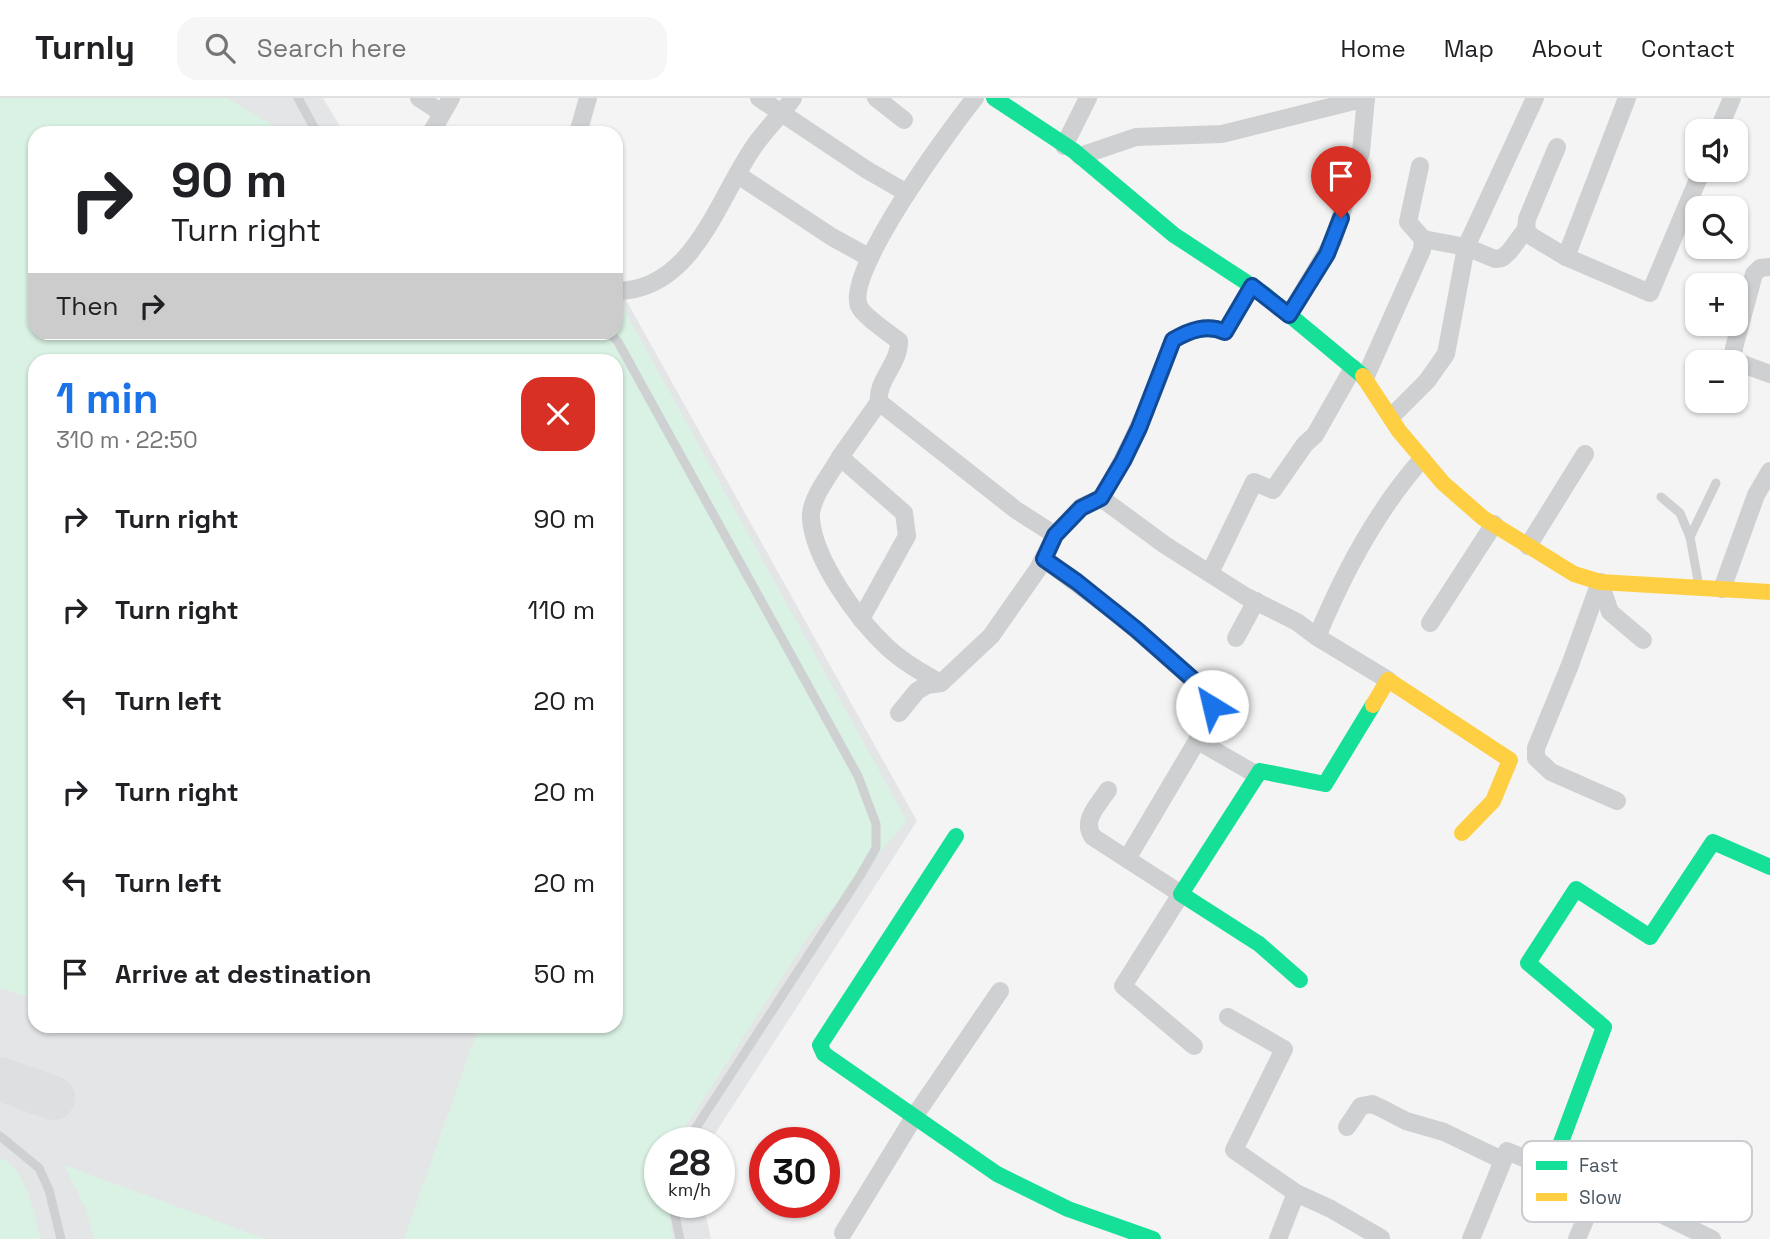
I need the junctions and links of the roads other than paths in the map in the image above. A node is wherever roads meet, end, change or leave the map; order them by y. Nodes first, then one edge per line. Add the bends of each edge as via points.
1 (298, 98) edge
2 (419, 98) edge
3 (588, 98) edge
4 (759, 98) edge
5 (793, 98) edge
6 (876, 98) edge
7 (975, 98) edge
8 (994, 98) edge
9 (1088, 98) edge
10 (1366, 98) edge
11 (1535, 98) edge
12 (1627, 98) edge
13 (1732, 98) edge
14 (447, 105) edge
15 (782, 114) junction
16 (1723, 119) edge
17 (904, 120) dead end
18 (313, 126) edge
19 (435, 126) edge
20 (580, 126) edge
21 (1064, 146) junction
22 (1556, 147) dead end
23 (1080, 156) junction
24 (1420, 166) dead end
25 (738, 174) junction
26 (1697, 182) edge
27 (907, 193) junction
28 (1526, 229) junction
29 (1423, 239) junction
30 (1465, 247) junction
31 (1566, 257) junction
32 (870, 258) junction
33 (1770, 266) edge
34 (1252, 286) junction
35 (623, 291) edge
36 (1289, 315) junction
37 (616, 340) edge
38 (1359, 373) junction
39 (1770, 374) edge
40 (879, 402) junction
41 (1391, 417) junction
42 (1586, 454) dead end
43 (840, 457) junction
44 (1422, 459) junction
45 (1770, 471) edge
46 (1716, 483) dead end
47 (1661, 497) dead end
48 (1101, 498) junction
49 (1494, 524) junction
50 (1055, 535) junction
51 (1690, 537) junction
52 (1528, 546) junction
53 (1044, 559) junction
54 (1210, 573) junction
55 (1600, 582) junction
56 (1700, 588) junction
57 (1721, 589) junction
58 (1770, 592) edge
59 (1256, 601) junction
60 (861, 620) junction
61 (1430, 623) dead end
62 (1317, 637) junction
63 (1236, 638) dead end
64 (1643, 640) dead end
65 (1388, 680) junction
66 (941, 683) junction
67 (899, 713) dead end
68 (1198, 741) junction
69 (1257, 775) junction
70 (1108, 790) dead end
71 (1617, 801) dead end
72 (1462, 833) dead end
73 (956, 836) dead end
74 (1127, 859) junction
75 (1770, 867) edge
76 (1181, 894) junction
77 (1300, 980) dead end
78 (1000, 990) dead end
79 (1228, 1017) dead end
80 (1194, 1046) dead end
81 (914, 1116) junction
82 (696, 1127) edge
83 (1347, 1127) dead end
84 (0, 1136) edge
85 (1561, 1141) edge
86 (1522, 1157) edge
87 (1502, 1160) junction
88 (1296, 1193) junction
89 (675, 1218) edge
90 (1584, 1222) edge
91 (1677, 1222) edge
92 (843, 1233) dead end
93 (1143, 1238) edge
94 (61, 1239) edge
95 (680, 1239) edge
96 (1279, 1239) edge
97 (1381, 1239) edge
98 (1471, 1239) edge
99 (1577, 1239) edge
100 (1712, 1239) edge

1 - 18 lane
2 - 14 street
3 - 20 street
4 - 15 street
5 - 15 street
6 - 17 street
7 - 27 street
8 - 21 street
9 - 21 street
10 - 23 street via 1222,134 1136,137
10 - 36 street via 1361,152 1333,242
11 - 30 street
12 - 31 street
13 - 16 street
14 - 19 street
15 - 25 street
15 - 27 street
21 - 23 street
22 - 28 street
23 - 34 street via 1174,235
24 - 29 street via 1408,222
25 - 32 street
25 - 35 street via 696,246 666,277
26 - 31 street via 1650,293
27 - 32 street
28 - 30 street via 1502,258
28 - 31 street
29 - 30 street
29 - 38 street via 1422,250
30 - 41 street via 1446,354
32 - 40 street via 856,294 859,308 899,341 878,393
33 - 39 street via 1754,274 1734,348 1740,363
34 - 36 street
34 - 48 street via 1225,332 1212,326 1173,340 1139,428
36 - 38 street
37 - 82 lane via 858,776 876,824 876,848 860,876
38 - 41 street
38 - 54 street via 1273,490 1254,482
40 - 43 street
40 - 50 street via 1016,510
41 - 44 street
42 - 52 street
43 - 60 street via 810,517 825,565
43 - 60 street via 904,513 906,523 907,536
44 - 49 street via 1443,483
44 - 62 street via 1395,490 1333,599
45 - 57 street via 1756,495
46 - 51 lane
47 - 51 lane via 1680,513
48 - 50 street via 1081,508
48 - 54 street
49 - 52 street
49 - 61 street
50 - 53 street
51 - 56 lane
52 - 55 street via 1574,574
53 - 66 street via 991,636
53 - 68 street via 1119,615 1206,691 1212,706
54 - 59 street
55 - 56 street
55 - 64 street via 1610,612
55 - 71 street via 1536,758 1551,772
56 - 57 street
57 - 58 street
59 - 62 street
59 - 63 street
60 - 66 street via 905,662
62 - 65 street
65 - 69 street via 1325,784 1260,771
65 - 72 street via 1510,760 1503,785 1484,815
66 - 67 street via 917,691
68 - 69 street
68 - 74 street
69 - 76 street
70 - 74 street via 1087,823 1088,830
73 - 81 street via 820,1045 824,1054
74 - 76 street
75 - 85 street via 1713,842 1650,937 1576,889 1528,963 1604,1027
76 - 77 street via 1259,944
76 - 80 street via 1123,986
78 - 81 street
79 - 88 street via 1284,1049 1234,1150
81 - 92 street
81 - 93 street via 997,1174 1068,1209
83 - 87 street via 1362,1106 1372,1104
84 - 94 lane via 38,1168 49,1190
86 - 87 street via 1507,1151
87 - 98 street
88 - 96 street
88 - 97 street
89 - 95 lane
90 - 99 street
91 - 100 street

